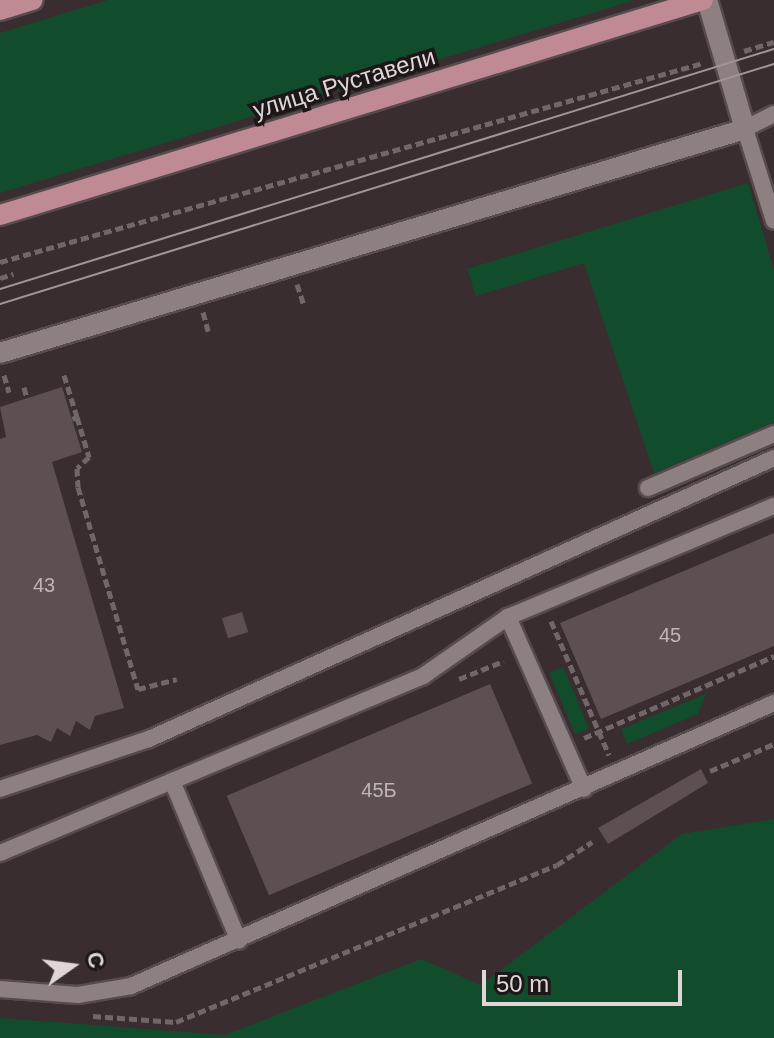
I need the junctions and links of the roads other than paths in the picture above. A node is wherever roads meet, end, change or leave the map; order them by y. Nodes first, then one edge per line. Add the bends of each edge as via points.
1 (32, 0) edge
2 (705, 0) edge
3 (0, 10) edge
4 (774, 114) edge
5 (745, 129) junction
6 (771, 199) edge
7 (0, 215) edge
8 (774, 221) edge
9 (0, 353) edge
10 (774, 434) edge
11 (774, 458) edge
12 (648, 488) dead end
13 (774, 506) edge
14 (508, 617) junction
15 (774, 703) edge
16 (172, 781) junction
17 (0, 789) edge
18 (584, 789) junction
19 (0, 853) edge
20 (239, 941) junction
21 (0, 989) edge

1 - 3 main road
2 - 5 street
2 - 7 main road, улица Руставели
4 - 5 lane
5 - 6 lane
5 - 9 street
6 - 8 lane
10 - 12 lane
11 - 17 lane via 149,739
13 - 14 lane
14 - 16 lane via 423,676
14 - 18 lane
15 - 18 lane
16 - 19 lane
16 - 20 lane
18 - 20 lane
20 - 21 lane via 106,993

